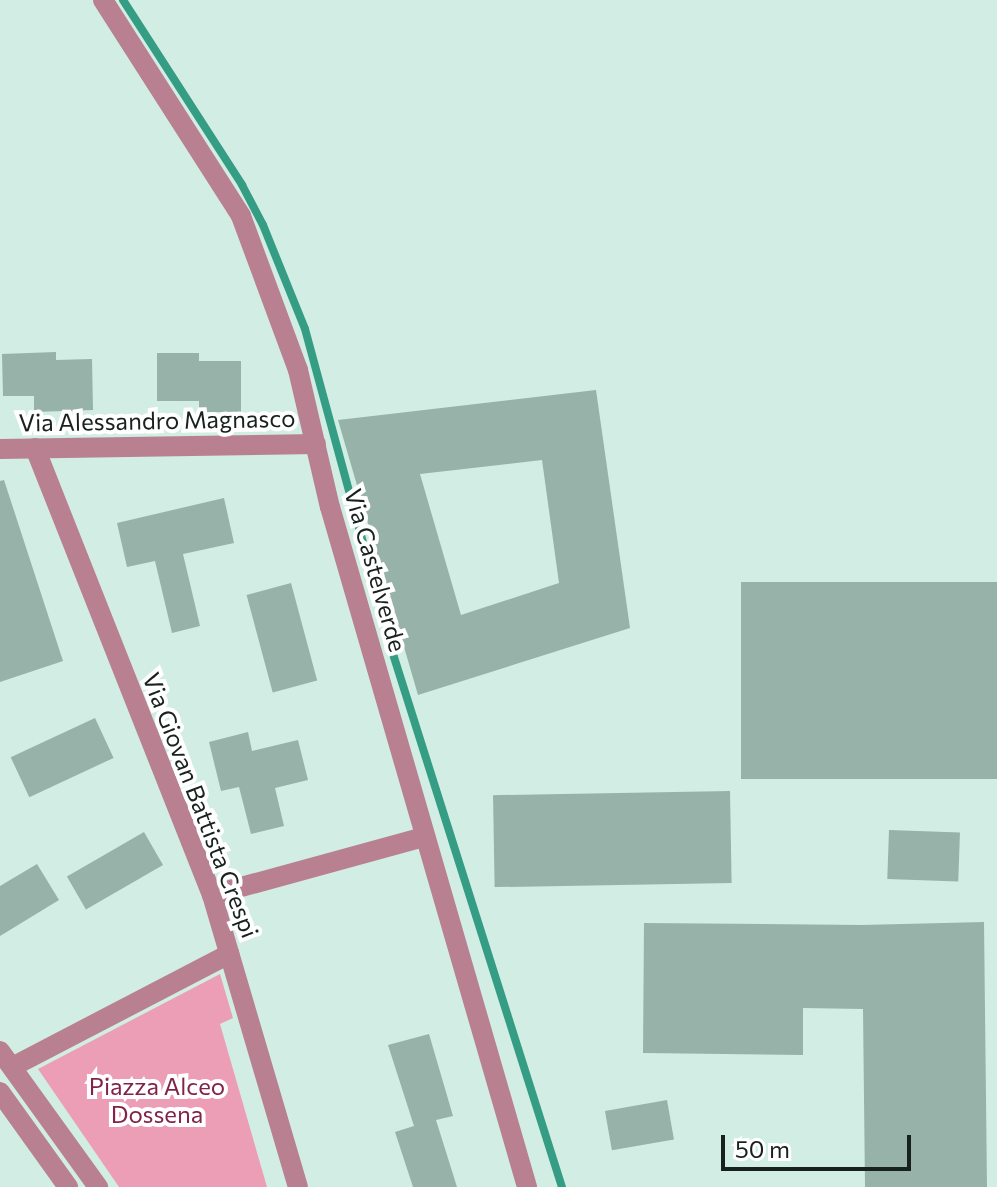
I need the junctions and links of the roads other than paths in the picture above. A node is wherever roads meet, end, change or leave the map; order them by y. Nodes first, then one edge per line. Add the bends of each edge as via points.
1 (103, 0) edge
2 (316, 444) junction
3 (35, 448) junction
4 (0, 449) edge
5 (424, 837) junction
6 (212, 895) junction
7 (229, 954) junction
8 (4, 1064) edge
9 (0, 1092) edge
10 (68, 1187) edge
11 (98, 1187) edge
12 (298, 1187) edge
13 (527, 1187) edge

1 - 2 street, Via Castelverde via 241,216 298,370
2 - 3 street, Via Alessandro Magnasco
2 - 5 street, Via Castelverde
3 - 4 street, Via Alessandro Magnasco
3 - 6 street, Via Giovan Battista Crespi
5 - 6 street
5 - 13 street, Via Castelverde
6 - 7 street, Via Giovan Battista Crespi
7 - 8 street
7 - 12 street, Via Giovan Battista Crespi
8 - 11 street
9 - 10 street

